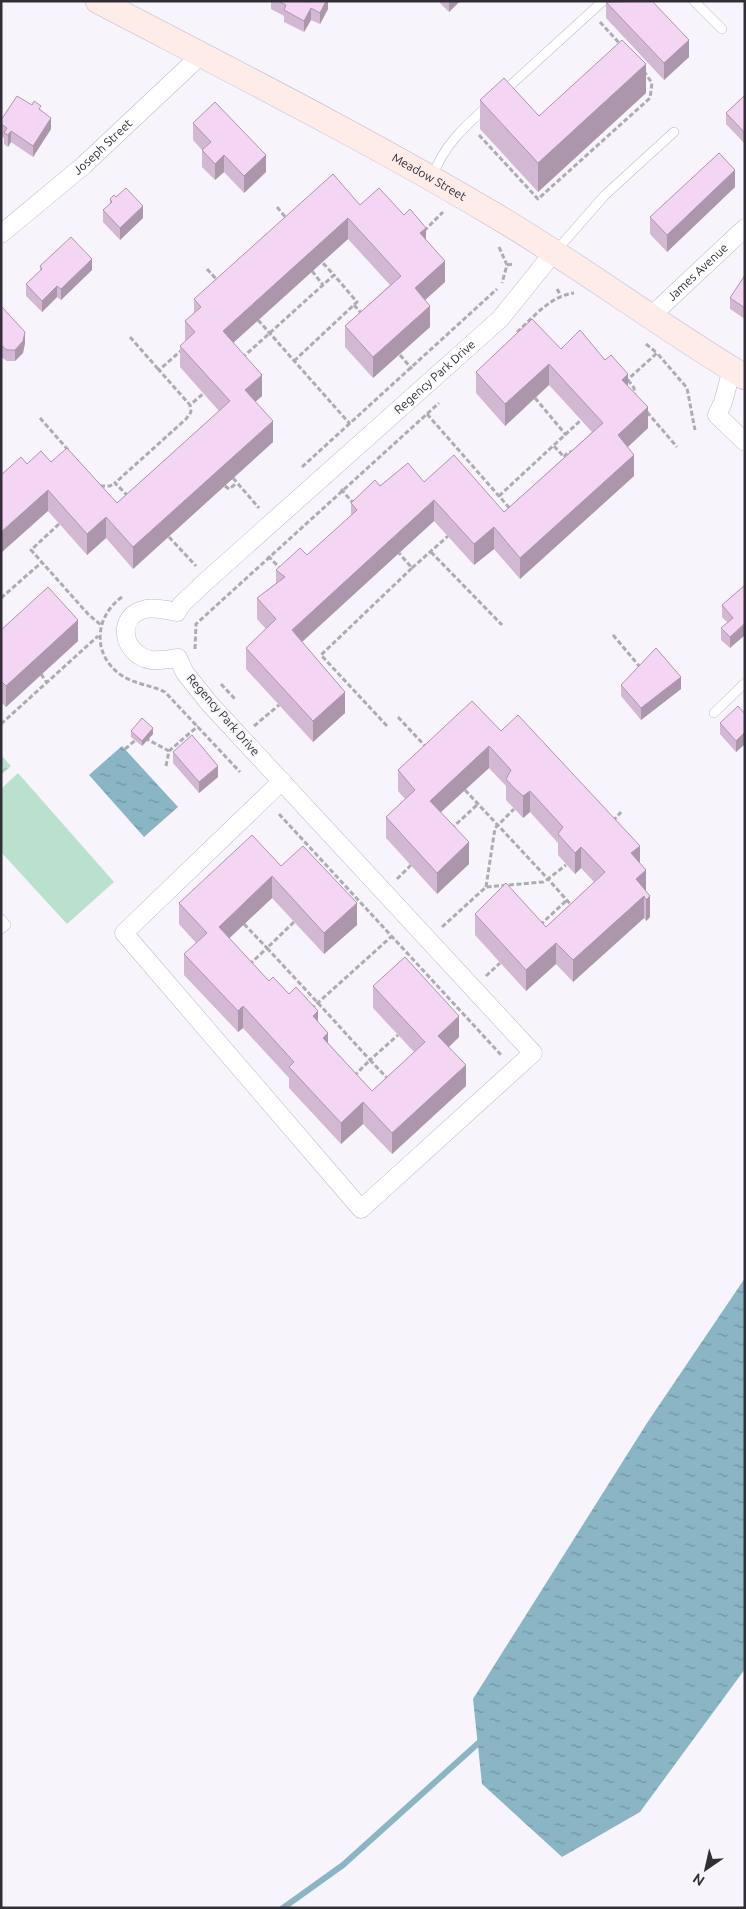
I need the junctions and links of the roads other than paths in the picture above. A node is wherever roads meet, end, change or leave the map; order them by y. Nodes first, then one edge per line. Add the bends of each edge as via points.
1 (98, 1) edge
2 (603, 1) edge
3 (694, 1) edge
4 (722, 29) dead end
5 (201, 55) junction
6 (674, 132) dead end
7 (432, 179) junction
8 (745, 228) edge
9 (1, 234) edge
10 (554, 252) junction
11 (651, 316) junction
12 (738, 373) edge
13 (745, 442) edge
14 (745, 683) edge
15 (714, 713) dead end
16 (282, 781) junction
17 (1, 919) edge
18 (1, 929) edge

1 - 5 street, Meadow Street
2 - 7 lane via 468,123 438,160
3 - 4 lane
5 - 7 street, Meadow Street
5 - 9 street, Joseph Street via 84,165
6 - 10 lane via 605,195
7 - 10 street, Meadow Street
8 - 11 street, James Avenue
10 - 11 street, Meadow Street
10 - 16 street, Regency Park Drive via 500,319 204,583 177,612 141,611 130,620 125,638 132,650 150,660 178,658 193,684
11 - 12 street, Meadow Street
12 - 13 street via 717,415
14 - 15 lane
16 - 16 street, Regency Park Drive via 124,933 361,1209 533,1052
17 - 18 lane via 6,925

